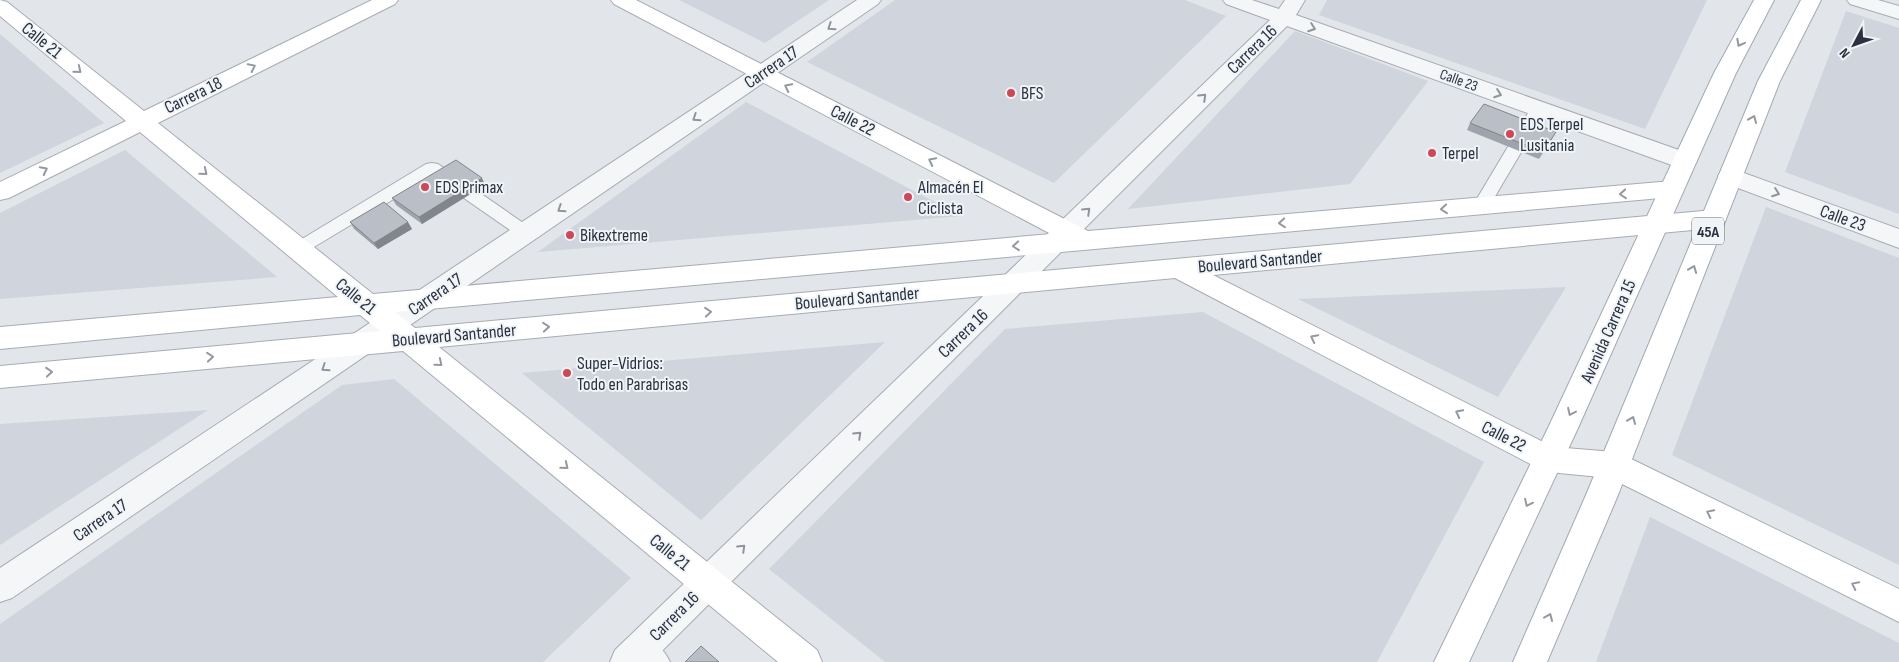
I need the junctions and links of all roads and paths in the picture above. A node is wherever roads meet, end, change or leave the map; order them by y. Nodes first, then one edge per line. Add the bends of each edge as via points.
1 (388, 0) edge
2 (621, 0) edge
3 (871, 0) edge
4 (1233, 0) edge
5 (1764, 0) edge
6 (1810, 0) edge
7 (1857, 0) edge
8 (0, 6) edge
9 (1290, 9) edge
10 (1899, 13) edge
11 (762, 73) junction
12 (1538, 108) junction
13 (141, 121) junction
14 (1526, 129) edge
15 (1515, 149) edge
16 (1685, 161) junction
17 (1730, 176) junction
18 (1672, 189) junction
19 (0, 192) edge
20 (1481, 206) junction
21 (1714, 219) junction
22 (1656, 224) junction
23 (526, 232) junction
24 (1118, 237) junction
25 (1068, 238) junction
26 (1899, 238) edge
27 (298, 249) junction
28 (1179, 268) junction
29 (1012, 284) junction
30 (427, 299) junction
31 (367, 305) junction
32 (400, 332) junction
33 (0, 338) edge
34 (362, 343) junction
35 (0, 376) edge
36 (1549, 459) junction
37 (1614, 465) junction
38 (707, 582) junction
39 (0, 587) edge
40 (1899, 606) edge
41 (642, 657) edge
42 (805, 662) edge
43 (1451, 662) edge
44 (1530, 662) edge

13 -> 1 main road, Carrera 18
2 - 11 main road, Calle 22
3 -> 11 street, Carrera 17
4 - 9 street, Calle 23
5 -> 16 main road, Avenida Carrera 15 via 1733,57
17 -> 6 main road, 45A via 1768,81
7 - 10 street
8 -> 13 main road, Calle 21
9 -> 12 street, Calle 23
25 -> 9 street, Carrera 16
11 -> 23 street, Carrera 17
25 -> 11 main road, Calle 22
12 - 14 lane
12 - 16 street, Calle 23
19 -> 13 main road, Carrera 18
13 -> 27 main road, Calle 21
15 - 20 lane
16 - 18 main road, Avenida Carrera 15
17 - 21 main road, 45A
17 -> 26 street, Calle 23
18 -> 20 main road, Boulevard Santander
18 - 22 main road, Avenida Carrera 15
20 -> 24 main road, Boulevard Santander
21 - 22 main road, Boulevard Santander
37 -> 21 main road, 45A
22 - 28 main road, Boulevard Santander
22 -> 36 main road, Avenida Carrera 15
23 - 27 lane via 432,168
23 - 30 street, Carrera 17
24 - 25 main road, Boulevard Santander
24 - 28 main road, Calle 22
25 - 29 street, Carrera 16
25 -> 30 main road, Boulevard Santander
27 - 31 main road, Calle 21
28 - 29 main road, Boulevard Santander
36 -> 28 main road, Calle 22
32 -> 29 main road, Boulevard Santander
38 -> 29 street, Carrera 16
30 - 31 main road, Boulevard Santander
30 - 32 street, Carrera 17
31 - 32 main road, Calle 21
31 - 33 main road, Boulevard Santander
32 - 34 main road, Boulevard Santander
32 -> 38 main road, Calle 21
35 -> 34 main road, Boulevard Santander
34 -> 39 street, Carrera 17
36 - 37 main road, Calle 22
36 -> 43 main road, Avenida Carrera 15
40 -> 37 main road, Calle 22
44 -> 37 main road, 45A
38 - 41 street, Carrera 16
38 - 42 main road, Calle 21

